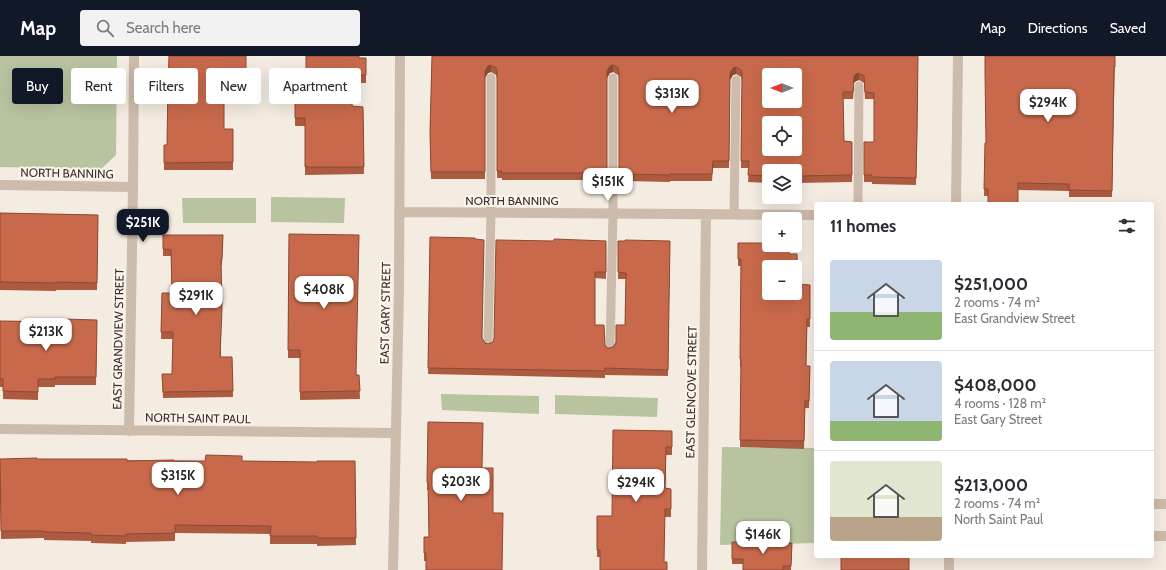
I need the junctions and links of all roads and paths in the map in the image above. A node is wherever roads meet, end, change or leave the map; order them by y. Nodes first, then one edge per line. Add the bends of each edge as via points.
1 (134, 56) edge
2 (400, 56) edge
3 (958, 56) edge
4 (490, 78) edge
5 (613, 78) edge
6 (736, 80) edge
7 (858, 86) edge
8 (0, 185) edge
9 (133, 187) junction
10 (858, 202) edge
11 (956, 202) edge
12 (400, 212) junction
13 (490, 212) junction
14 (613, 213) junction
15 (706, 214) junction
16 (734, 214) junction
17 (814, 215) edge
18 (488, 345) edge
19 (610, 349) edge
20 (0, 429) edge
21 (129, 430) junction
22 (395, 433) junction
23 (1154, 504) edge
24 (1166, 504) edge
25 (1154, 536) edge
26 (1166, 536) edge
27 (950, 558) edge
28 (393, 570) edge
29 (702, 570) edge
30 (949, 570) edge

1 - 9 street, EAST GRANDVIEW STREET
2 - 12 street, EAST GARY STREET
3 - 11 street
4 - 13 lane
5 - 14 lane
6 - 16 lane
7 - 10 lane
8 - 9 street, NORTH BANNING
9 - 21 street, EAST GRANDVIEW STREET
12 - 13 street, NORTH BANNING
12 - 22 street, EAST GARY STREET
13 - 14 street, NORTH BANNING
13 - 18 lane
14 - 15 street, NORTH BANNING
14 - 19 lane
15 - 16 street, NORTH BANNING
15 - 29 street, EAST GLENCOVE STREET
16 - 17 street, NORTH BANNING
20 - 21 street, NORTH SAINT PAUL
21 - 22 street, NORTH SAINT PAUL
22 - 28 street, EAST GARY STREET
23 - 24 street
25 - 26 street
27 - 30 street

